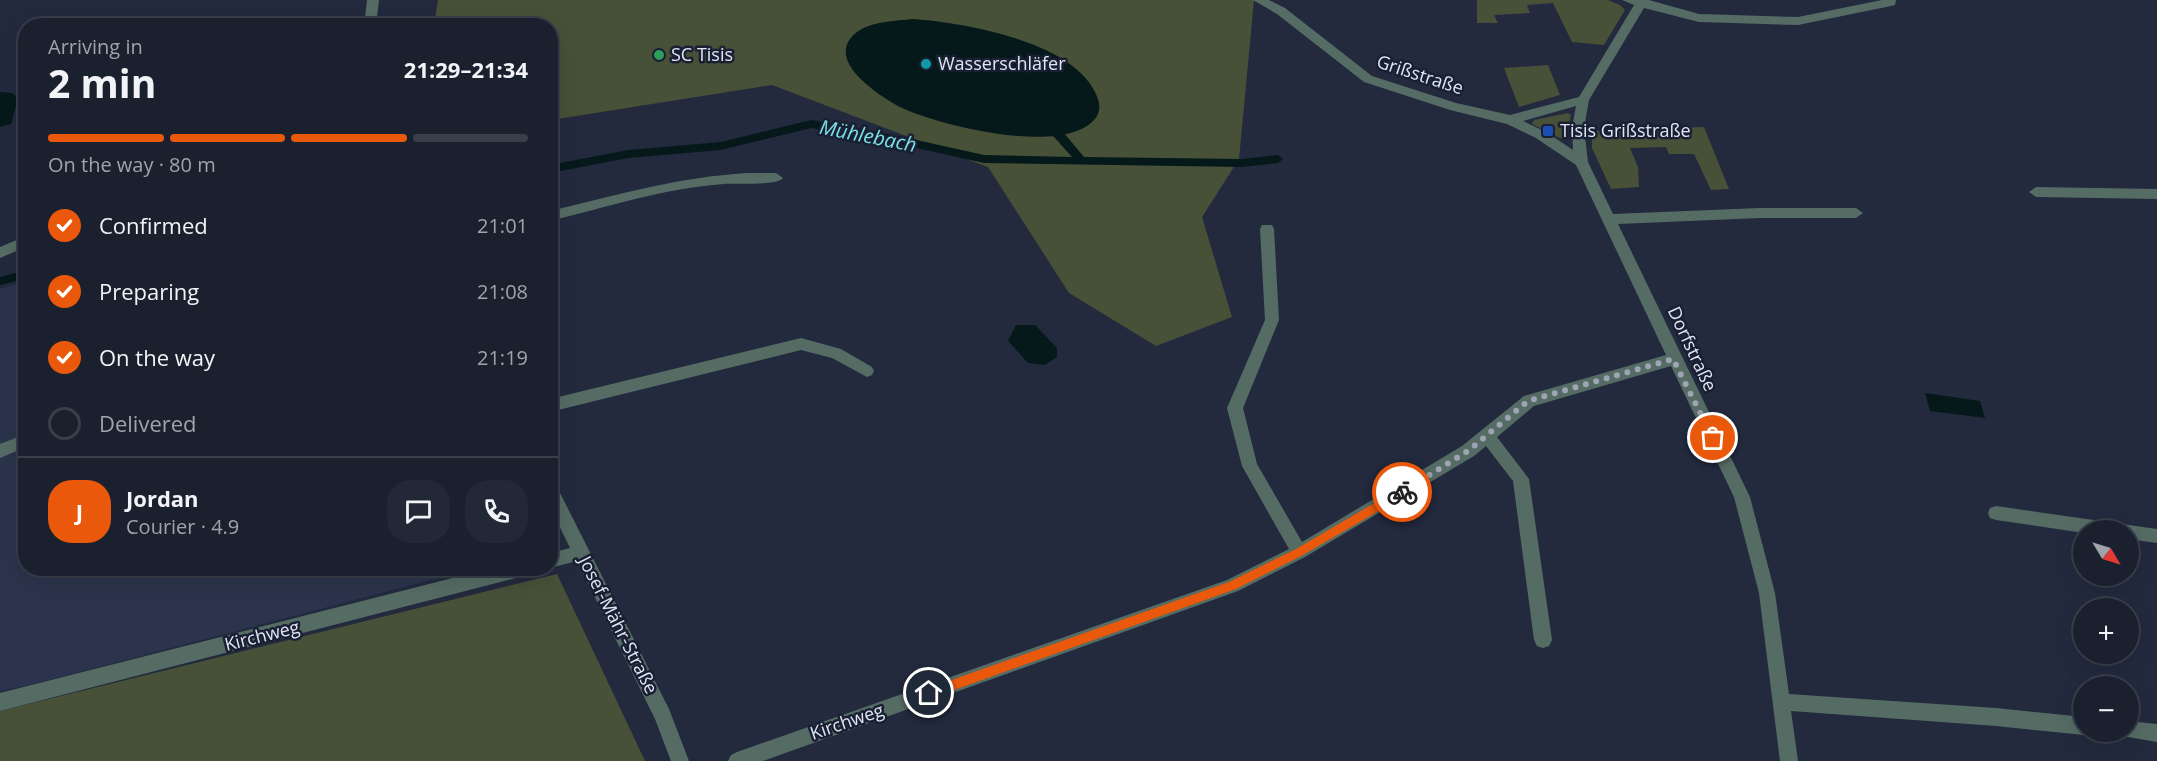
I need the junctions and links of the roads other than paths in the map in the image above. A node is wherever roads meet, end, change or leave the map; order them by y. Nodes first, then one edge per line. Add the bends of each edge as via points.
1 (373, 0) edge
2 (1259, 0) edge
3 (1628, 0) edge
4 (1642, 2) edge
5 (1891, 2) dead end
6 (371, 18) edge
7 (1583, 100) junction
8 (1510, 120) junction
9 (1581, 162) junction
10 (776, 178) dead end
11 (2036, 192) dead end
12 (2157, 194) edge
13 (1856, 213) dead end
14 (558, 214) edge
15 (1610, 219) junction
16 (1266, 229) dead end
17 (18, 245) edge
18 (0, 253) edge
19 (1673, 359) junction
20 (867, 371) dead end
21 (558, 404) edge
22 (1488, 436) junction
23 (18, 443) edge
24 (0, 451) edge
25 (558, 506) edge
26 (1996, 513) dead end
27 (2073, 524) edge
28 (2139, 534) edge
29 (2157, 536) edge
30 (581, 552) junction
31 (1299, 552) junction
32 (558, 559) edge
33 (478, 576) edge
34 (1543, 640) dead end
35 (0, 702) edge
36 (1782, 702) junction
37 (2073, 725) edge
38 (2139, 731) edge
39 (2157, 733) edge
40 (680, 761) edge
41 (737, 761) edge
42 (1789, 761) edge

1 - 6 street
2 - 8 street, Grißstraße via 1281,11 1368,79 1454,107
3 - 4 street
4 - 5 street via 1699,18 1798,21
4 - 7 street, Dorfstraße
7 - 8 street
7 - 9 street, Dorfstraße via 1578,128
8 - 9 street, Grißstraße
9 - 15 street, Dorfstraße
10 - 14 street via 742,177 677,186
11 - 12 street
13 - 15 street
15 - 19 street, Dorfstraße
16 - 31 street via 1272,320 1234,408 1250,466
17 - 18 street
19 - 22 street, Kirchweg via 1528,401
19 - 36 street, Dorfstraße via 1742,497 1767,593
20 - 21 street via 836,353 801,344
22 - 31 street, Kirchweg
22 - 34 street via 1521,479
23 - 24 street
25 - 30 street, Josef-Mähr-Straße
26 - 27 street
28 - 29 street
30 - 32 street
30 - 40 street, Josef-Mähr-Straße via 663,715
31 - 41 street, Kirchweg via 1232,586
33 - 35 street, Kirchweg
36 - 37 street
36 - 42 street, Dorfstraße
38 - 39 street

